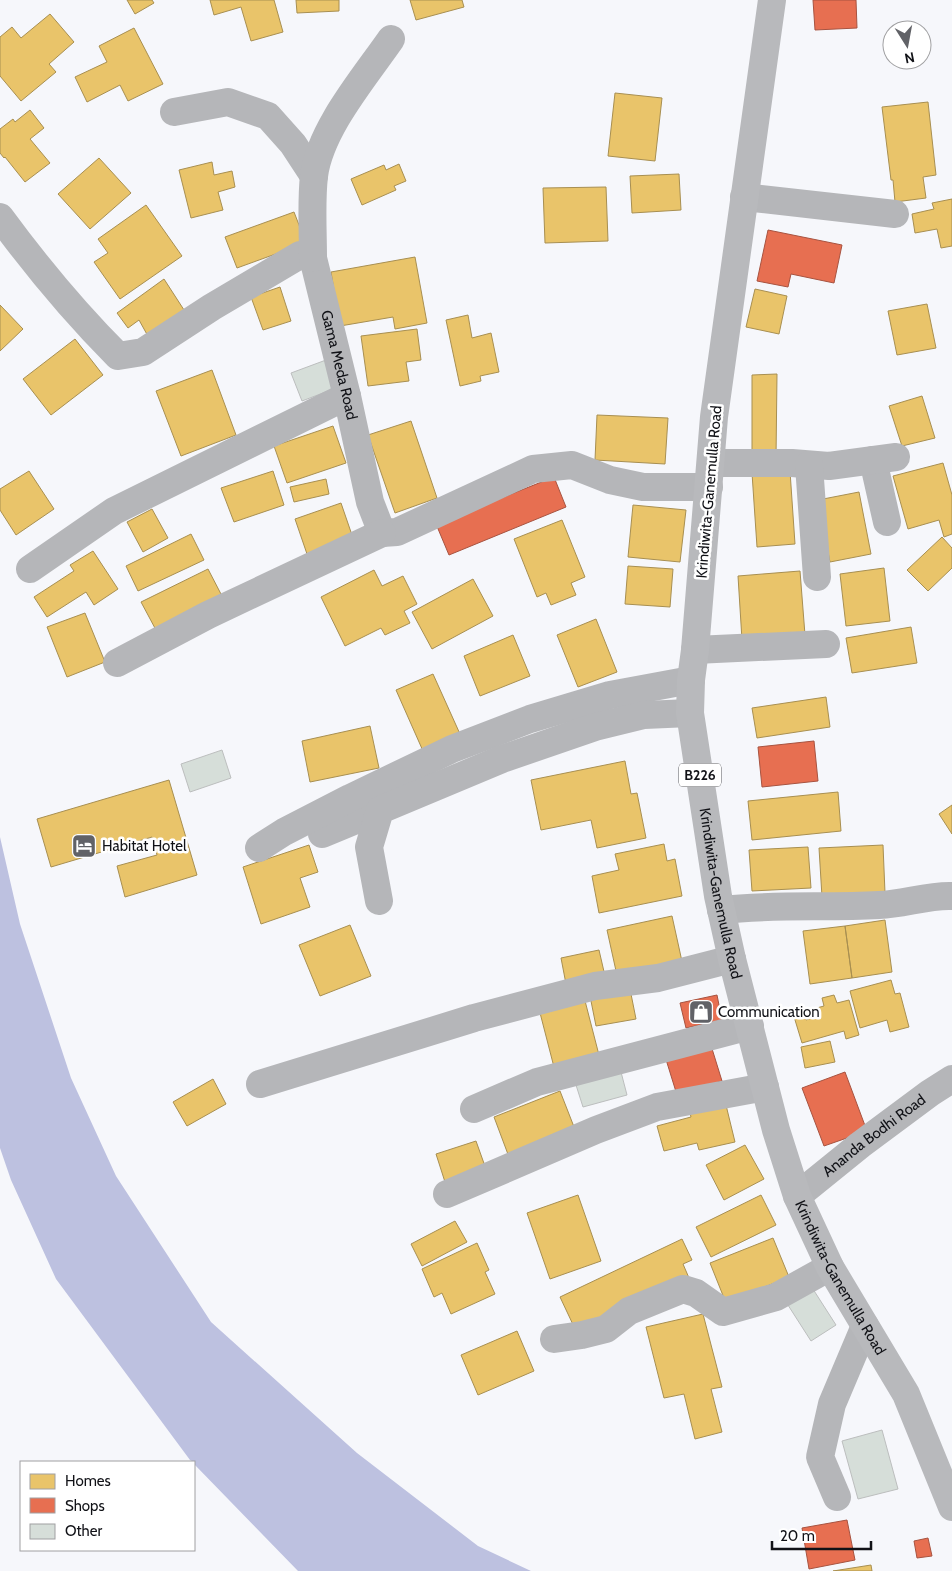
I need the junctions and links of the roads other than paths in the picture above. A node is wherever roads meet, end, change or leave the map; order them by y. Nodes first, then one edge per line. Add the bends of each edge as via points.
1 (772, 0) edge
2 (391, 39) dead end
3 (174, 112) dead end
4 (314, 176) junction
5 (744, 197) junction
6 (895, 214) dead end
7 (0, 216) edge
8 (313, 258) junction
9 (347, 396) junction
10 (809, 464) junction
11 (710, 475) junction
12 (887, 522) dead end
13 (382, 532) junction
14 (30, 569) dead end
15 (817, 577) dead end
16 (826, 644) dead end
17 (695, 650) junction
18 (117, 663) dead end
19 (690, 680) junction
20 (690, 713) junction
21 (380, 810) junction
22 (322, 834) dead end
23 (259, 848) dead end
24 (952, 896) edge
25 (379, 901) dead end
26 (721, 910) junction
27 (732, 960) junction
28 (750, 1026) junction
29 (952, 1079) edge
30 (260, 1084) dead end
31 (765, 1087) junction
32 (474, 1109) dead end
33 (447, 1194) dead end
34 (797, 1196) junction
35 (830, 1267) junction
36 (865, 1326) junction
37 (554, 1339) dead end
38 (837, 1497) dead end
39 (952, 1507) edge

1 - 5 main road, Krindiwita-Ganemulla Road / B226
2 - 4 street, Gama Meda Road via 340,112 322,148
3 - 4 street via 228,102 268,116 293,144
4 - 8 street, Gama Meda Road
5 - 6 street
5 - 11 main road, Krindiwita-Ganemulla Road / B226 via 714,417
7 - 8 street via 27,254 118,356 143,352 300,255
8 - 9 street, Gama Meda Road
9 - 13 street, Gama Meda Road via 370,502
9 - 14 street via 114,511
10 - 11 street via 792,463
10 - 12 street via 829,466 884,459
10 - 15 street
11 - 13 street via 642,487 572,466 533,469 397,532
11 - 17 main road, Krindiwita-Ganemulla Road / B226
13 - 18 street via 208,615
16 - 17 street
17 - 19 main road, Krindiwita-Ganemulla Road / B226
19 - 20 main road, Krindiwita-Ganemulla Road / B226
19 - 23 street via 610,695 530,718 452,749 350,798
20 - 21 street via 644,715 595,727 502,759
20 - 26 main road, Krindiwita-Ganemulla Road / B226
21 - 22 street
21 - 25 street via 369,847
24 - 26 street via 882,905 757,906
26 - 27 main road, Krindiwita-Ganemulla Road / B226
27 - 28 main road, Krindiwita-Ganemulla Road / B226
27 - 30 street via 658,978 595,986 483,1016
28 - 31 main road, Krindiwita-Ganemulla Road / B226
28 - 32 street via 537,1082
29 - 34 street, Ananda Bodhi Road
31 - 33 street via 657,1107
31 - 34 main road, Krindiwita-Ganemulla Road / B226
34 - 35 main road, Krindiwita-Ganemulla Road / B226
35 - 36 main road, Krindiwita-Ganemulla Road / B226
35 - 37 street via 776,1297 747,1306 723,1312 696,1293 683,1289 629,1311 606,1329
36 - 38 street via 832,1404 820,1457
36 - 39 main road, Krindiwita-Ganemulla Road / B226 via 906,1394

